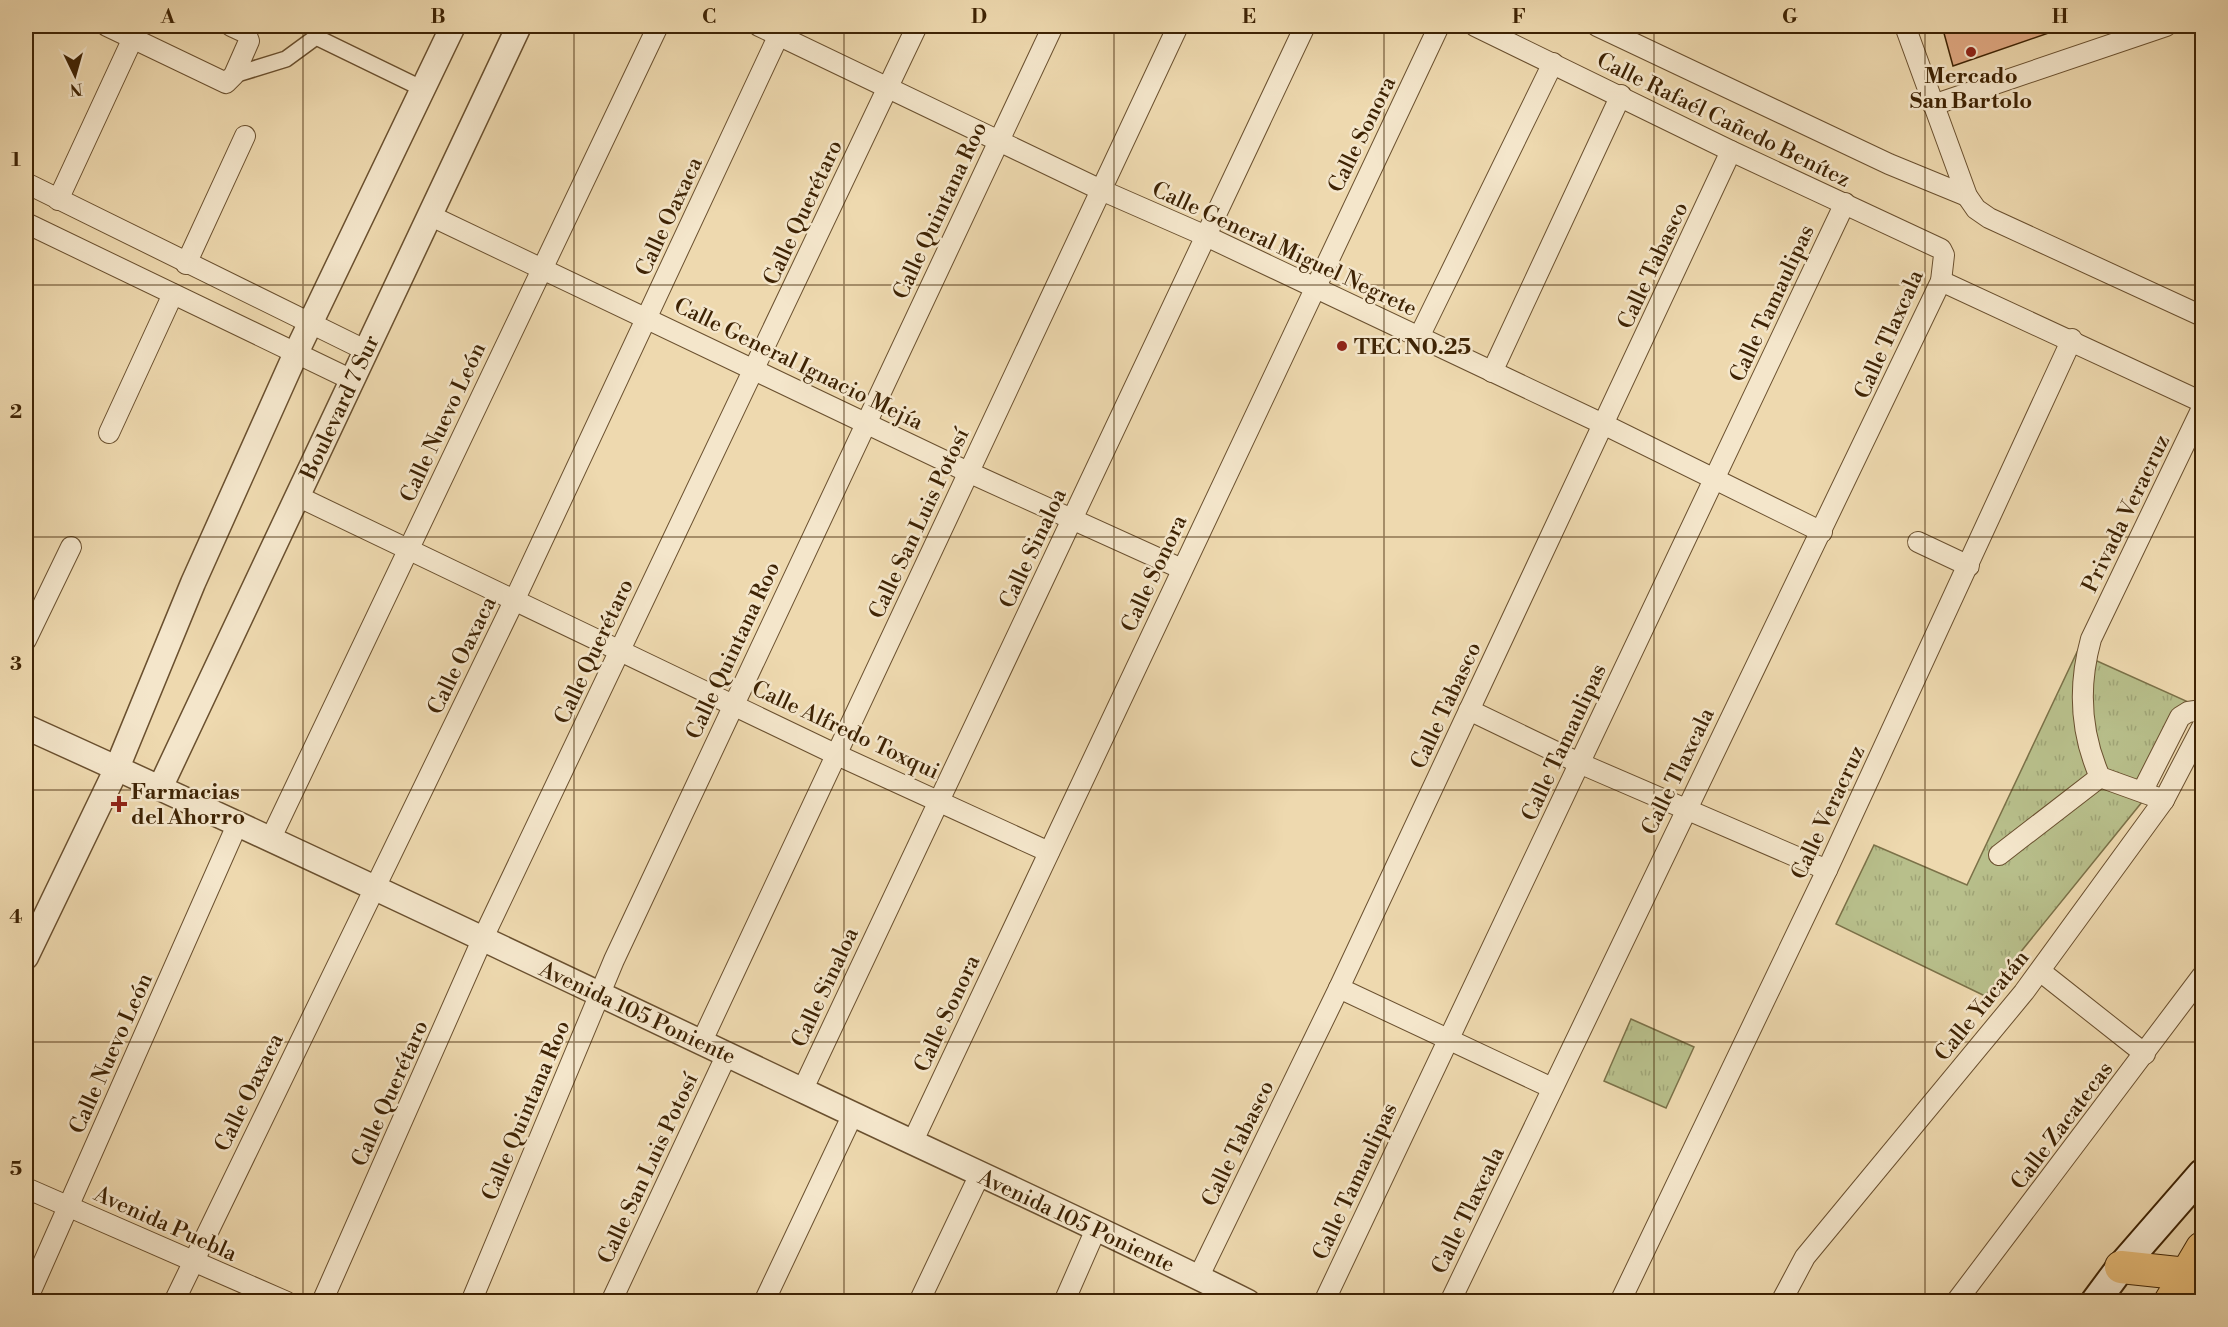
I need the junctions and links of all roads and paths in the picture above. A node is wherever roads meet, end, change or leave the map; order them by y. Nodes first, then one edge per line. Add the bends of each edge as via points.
1 (107, 26) edge
2 (231, 26) edge
3 (453, 26) edge
4 (519, 26) edge
5 (658, 26) edge
6 (759, 26) edge
7 (917, 26) edge
8 (1053, 26) edge
9 (1178, 26) edge
10 (1305, 26) edge
11 (1439, 26) edge
12 (1475, 26) edge
13 (1597, 26) edge
14 (1905, 26) edge
15 (2166, 26) edge
16 (781, 30) edge
17 (133, 38) junction
18 (1553, 63) junction
19 (230, 79) junction
20 (888, 86) junction
21 (423, 89) junction
22 (1621, 95) junction
23 (1933, 105) junction
24 (245, 136) dead end
25 (999, 139) junction
26 (1731, 151) junction
27 (26, 183) edge
28 (1101, 190) junction
29 (57, 200) junction
30 (1845, 203) junction
31 (1972, 203) junction
32 (429, 215) junction
33 (26, 223) edge
34 (126, 234) junction
35 (1206, 237) junction
36 (111, 264) junction
37 (186, 264) junction
38 (542, 268) junction
39 (1942, 271) junction
40 (1314, 288) junction
41 (173, 294) junction
42 (2202, 316) edge
43 (647, 317) junction
44 (310, 324) junction
45 (1419, 337) junction
46 (2072, 339) junction
47 (365, 350) junction
48 (296, 353) junction
49 (754, 368) junction
50 (1492, 372) junction
51 (352, 380) junction
52 (2202, 402) edge
53 (2202, 408) edge
54 (867, 421) junction
55 (1603, 424) junction
56 (109, 434) dead end
57 (968, 472) junction
58 (1714, 479) junction
59 (297, 496) junction
60 (1073, 518) junction
61 (1822, 532) junction
62 (1918, 542) dead end
63 (71, 547) dead end
64 (408, 549) junction
65 (1969, 566) junction
66 (1182, 569) junction
67 (515, 599) junction
68 (26, 640) edge
69 (621, 649) junction
70 (734, 703) junction
71 (1469, 710) junction
72 (2202, 710) edge
73 (26, 727) edge
74 (2202, 727) edge
75 (835, 754) junction
76 (1580, 763) junction
77 (117, 768) junction
78 (2100, 777) junction
79 (160, 788) junction
80 (2143, 790) junction
81 (939, 800) junction
82 (2164, 800) junction
83 (1685, 809) junction
84 (237, 825) junction
85 (270, 840) junction
86 (1049, 852) junction
87 (1999, 855) dead end
88 (1827, 870) junction
89 (375, 886) junction
90 (482, 940) junction
91 (26, 957) edge
92 (2040, 970) junction
93 (2202, 976) edge
94 (1340, 988) junction
95 (600, 994) junction
96 (702, 1041) junction
97 (1447, 1041) junction
98 (727, 1054) junction
99 (2145, 1054) junction
100 (1552, 1088) junction
101 (802, 1090) junction
102 (852, 1114) junction
103 (912, 1143) junction
104 (980, 1174) junction
105 (2202, 1174) edge
106 (26, 1188) edge
107 (68, 1206) junction
108 (1096, 1229) junction
109 (192, 1261) junction
110 (2195, 1261) edge
111 (2121, 1267) junction
112 (1209, 1288) edge
113 (26, 1302) edge
114 (174, 1302) edge
115 (286, 1302) edge
116 (322, 1302) edge
117 (471, 1302) edge
118 (611, 1302) edge
119 (764, 1302) edge
120 (919, 1302) edge
121 (1064, 1302) edge
122 (1248, 1302) edge
123 (1324, 1302) edge
124 (1450, 1302) edge
125 (1620, 1302) edge
126 (1781, 1302) edge
127 (1956, 1302) edge
128 (2095, 1302) edge
129 (2170, 1302) edge

1 - 17 street
2 - 19 street via 246,33 249,41
3 - 21 street
4 - 32 street, Boulevard 7 Sur
5 - 38 street, Calle Nuevo León
6 - 16 street, Calle General Miguel Negrete
7 - 20 street, Calle Querétaro
8 - 25 street, Calle Quintana Roo
9 - 28 street, Calle San Luis Potosí
10 - 35 street, Calle Sinaloa
11 - 40 street, Calle Sonora
12 - 18 street, Calle Rafaél Cañedo Benítez
13 - 31 street
14 - 23 street
15 - 23 street
16 - 20 street, Calle General Miguel Negrete
16 - 43 street, Calle Oaxaca
17 - 19 street
17 - 29 street
18 - 22 street, Calle Rafaél Cañedo Benítez
18 - 45 street
19 - 21 street via 286,58 316,37
20 - 25 street, Calle General Miguel Negrete
20 - 49 street, Calle Querétaro
21 - 44 street
22 - 26 street, Calle Rafaél Cañedo Benítez
22 - 50 street
23 - 31 street
24 - 37 street
25 - 28 street, Calle General Miguel Negrete
25 - 54 street, Calle Quintana Roo
26 - 30 street, Calle Rafaél Cañedo Benítez
26 - 55 street, Calle Tabasco
27 - 29 street
28 - 35 street, Calle General Miguel Negrete
28 - 57 street, Calle San Luis Potosí
29 - 34 street
30 - 39 street, Calle Rafaél Cañedo Benítez via 1941,249
30 - 58 street, Calle Tamaulipas
31 - 42 street via 1989,218
32 - 38 street, Calle General Ignacio Mejía
32 - 47 street, Boulevard 7 Sur
33 - 36 street
34 - 36 street
34 - 37 street
35 - 40 street, Calle General Miguel Negrete
35 - 60 street, Calle Sinaloa
36 - 41 street
37 - 44 street
38 - 43 street, Calle General Ignacio Mejía
38 - 64 street, Calle Nuevo León
39 - 46 street, Calle Rafaél Cañedo Benítez
39 - 61 street, Calle Tlaxcala
40 - 45 street, Calle General Miguel Negrete
40 - 66 street, Calle Sonora
41 - 48 street
41 - 56 street
43 - 49 street, Calle General Ignacio Mejía
43 - 67 street, Calle Oaxaca
44 - 47 street
44 - 48 street
45 - 50 street, Calle General Miguel Negrete
46 - 52 street, Calle Rafaél Cañedo Benítez
46 - 65 street, Calle Veracruz
47 - 51 street, Boulevard 7 Sur
48 - 51 street
48 - 77 street via 193,583
49 - 54 street, Calle General Ignacio Mejía
49 - 69 street, Calle Querétaro
50 - 55 street, Calle General Miguel Negrete
51 - 59 street, Boulevard 7 Sur
53 - 78 street, Privada Veracruz via 2091,639 2084,664 2083,726
54 - 57 street, Calle General Ignacio Mejía
54 - 70 street, Calle Quintana Roo
55 - 58 street, Calle General Miguel Negrete
55 - 71 street, Calle Tabasco
57 - 60 street, Calle General Ignacio Mejía
57 - 75 street, Calle San Luis Potosí
58 - 61 street, Calle General Miguel Negrete
58 - 76 street, Calle Tamaulipas
59 - 64 street, Calle Alfredo Toxqui
59 - 79 street, Boulevard 7 Sur
60 - 66 street, Calle General Ignacio Mejía
60 - 81 street, Calle Sinaloa
61 - 83 street, Calle Tlaxcala
62 - 65 street
63 - 68 street
64 - 67 street, Calle Alfredo Toxqui
64 - 85 street, Calle Nuevo León
65 - 88 street, Calle Veracruz
66 - 86 street, Calle Sonora
67 - 69 street, Calle Alfredo Toxqui
67 - 89 street, Calle Oaxaca
69 - 70 street, Calle Alfredo Toxqui
69 - 90 street, Calle Querétaro
70 - 75 street, Calle Alfredo Toxqui
70 - 95 street, Calle Quintana Roo
71 - 76 street
71 - 94 street, Calle Tabasco
72 - 80 street via 2180,717
73 - 77 street, Avenida 105 Poniente
74 - 82 street, Calle Yucatán
75 - 81 street, Calle Alfredo Toxqui
75 - 96 street, Calle San Luis Potosí
76 - 83 street
76 - 97 street, Calle Tamaulipas
77 - 79 street, Avenida 105 Poniente
77 - 91 street
78 - 80 street
78 - 87 street
79 - 84 street, Avenida 105 Poniente
80 - 82 street
81 - 86 street, Calle Alfredo Toxqui
81 - 101 street, Calle Sinaloa
82 - 92 street, Calle Yucatán
83 - 88 street
83 - 100 street, Calle Tlaxcala
84 - 85 street, Avenida 105 Poniente
84 - 107 street, Calle Nuevo León
85 - 89 street, Avenida 105 Poniente
86 - 103 street, Calle Sonora
88 - 125 street, Calle Veracruz
89 - 90 street, Avenida 105 Poniente
89 - 109 street, Calle Oaxaca
90 - 95 street, Avenida 105 Poniente
90 - 116 street, Calle Querétaro
92 - 99 street
92 - 126 street, Calle Yucatán via 1805,1257
93 - 99 street, Calle Zacatecas
94 - 97 street
94 - 112 street, Calle Tabasco
95 - 96 street, Avenida 105 Poniente
95 - 117 street, Calle Quintana Roo
96 - 98 street, Avenida 105 Poniente
97 - 100 street
97 - 123 street, Calle Tamaulipas
98 - 101 street, Avenida 105 Poniente
98 - 118 street, Calle San Luis Potosí
99 - 127 street, Calle Zacatecas
100 - 124 street, Calle Tlaxcala
101 - 102 street, Avenida 105 Poniente
102 - 103 street, Avenida 105 Poniente
102 - 119 street
103 - 104 street, Avenida 105 Poniente
104 - 108 street, Avenida 105 Poniente
104 - 120 street
105 - 111 main road
106 - 107 street, Avenida Puebla
107 - 109 street, Avenida Puebla
107 - 113 street, Calle Nuevo León
108 - 112 street, Avenida 105 Poniente
108 - 121 street
109 - 114 street, Calle Oaxaca
109 - 115 street, Avenida Puebla
110 - 111 main road
110 - 129 main road
111 - 128 main road
112 - 122 street, Avenida 105 Poniente

